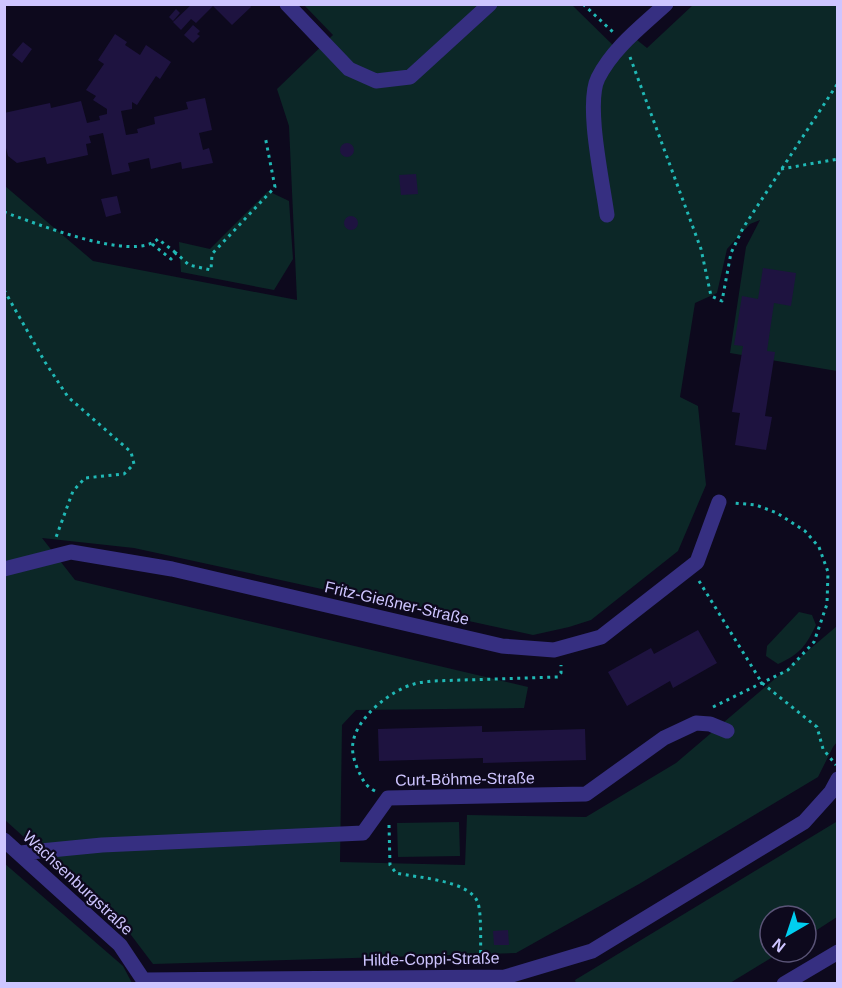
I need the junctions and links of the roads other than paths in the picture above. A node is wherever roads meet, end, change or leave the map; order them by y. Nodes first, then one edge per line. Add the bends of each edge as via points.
1 (287, 4) edge
2 (490, 4) edge
3 (666, 4) edge
4 (607, 214) dead end
5 (719, 502) road end
6 (4, 569) edge
7 (727, 731) dead end
8 (837, 779) edge
9 (4, 840) edge
10 (20, 853) junction
11 (837, 952) edge
12 (146, 982) edge
13 (784, 984) edge

1 - 2 street via 349,69 376,81 410,77
3 - 4 street via 614,53 596,80 592,108
5 - 6 street, Fritz-Gießner-Straße via 697,562 601,637 554,650 502,646 172,569 71,552
7 - 10 street, Curt-Böhme-Straße via 696,723 664,738 586,794 388,798 363,832
8 - 12 street, Hilde-Coppi-Straße via 831,792 804,822 592,951 505,977
9 - 10 street, Wachsenburgstraße
10 - 12 street, Wachsenburgstraße via 120,945
11 - 13 street

